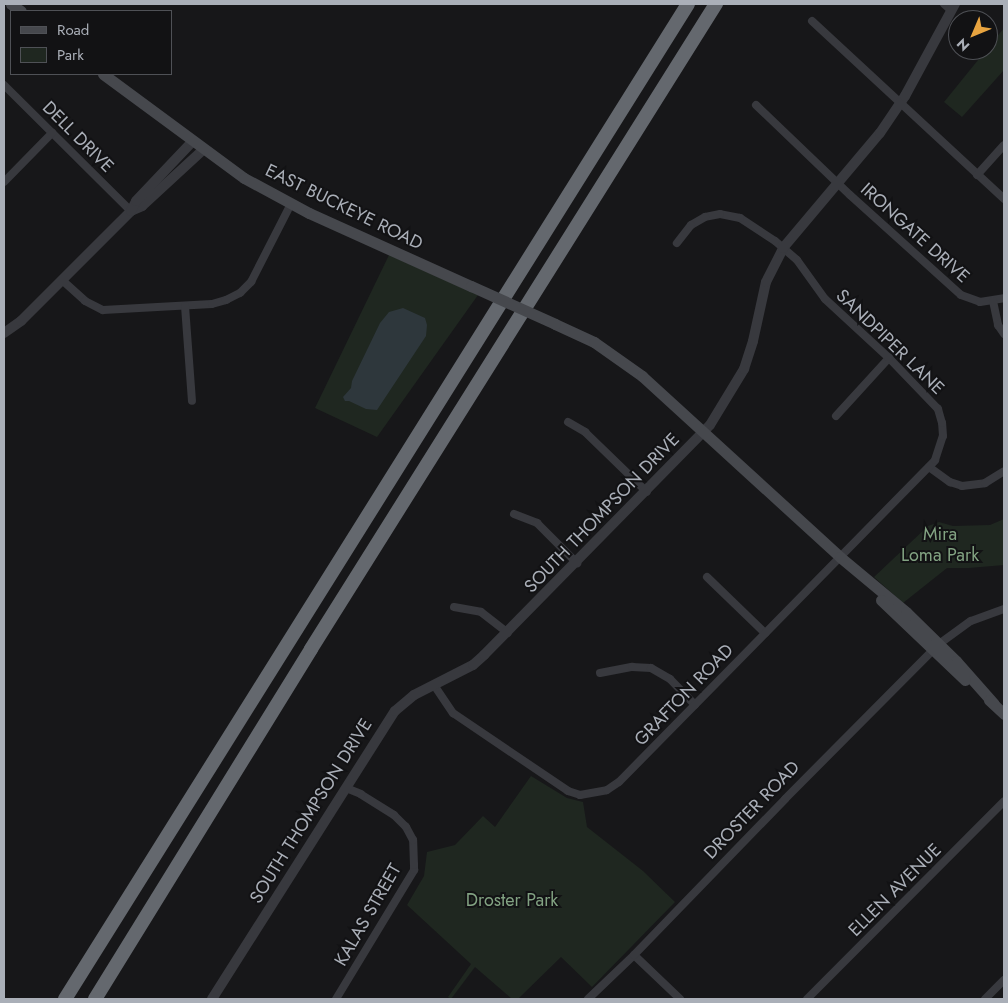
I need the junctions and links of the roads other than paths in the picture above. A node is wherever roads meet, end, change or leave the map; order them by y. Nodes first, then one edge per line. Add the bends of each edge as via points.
1 (688, 4) edge
2 (716, 4) edge
3 (950, 6) edge
4 (812, 21) dead end
5 (104, 75) edge
6 (4, 85) edge
7 (900, 104) junction
8 (756, 105) dead end
9 (52, 133) junction
10 (193, 141) junction
11 (1004, 145) edge
12 (204, 149) junction
13 (978, 175) junction
14 (4, 182) edge
15 (839, 183) junction
16 (1004, 200) edge
17 (291, 204) junction
18 (131, 211) junction
19 (677, 243) dead end
20 (783, 248) junction
21 (62, 280) junction
22 (1004, 298) edge
23 (993, 301) junction
24 (185, 306) junction
25 (4, 332) edge
26 (1004, 334) edge
27 (889, 358) junction
28 (192, 401) dead end
29 (836, 416) dead end
30 (568, 422) dead end
31 (706, 429) junction
32 (929, 466) junction
33 (1004, 471) edge
34 (647, 492) junction
35 (514, 514) dead end
36 (840, 558) junction
37 (577, 563) junction
38 (707, 577) dead end
39 (454, 607) dead end
40 (1004, 609) edge
41 (508, 633) junction
42 (765, 633) junction
43 (936, 647) junction
44 (600, 673) dead end
45 (434, 685) junction
46 (695, 705) junction
47 (1004, 714) edge
48 (346, 788) junction
49 (1004, 801) edge
50 (634, 955) junction
51 (1004, 980) edge
52 (65, 999) edge
53 (95, 999) edge
54 (212, 999) edge
55 (336, 999) edge
56 (588, 999) edge
57 (680, 999) edge
58 (807, 999) edge
59 (985, 999) edge

1 - 52 highway
2 - 53 highway
3 - 7 street, SOUTH THOMPSON DRIVE
4 - 7 street
5 - 10 main road, EAST BUCKEYE ROAD
6 - 9 street, DELL DRIVE
7 - 13 street
7 - 15 street, SOUTH THOMPSON DRIVE
8 - 15 street, IRONGATE DRIVE
9 - 14 street
9 - 18 street, DELL DRIVE
10 - 12 main road, EAST BUCKEYE ROAD
10 - 18 street via 140,196
11 - 13 street
12 - 17 main road, EAST BUCKEYE ROAD via 244,178
12 - 18 street via 142,206
13 - 16 street
15 - 20 street, SOUTH THOMPSON DRIVE
15 - 23 street, IRONGATE DRIVE via 961,295 980,302
17 - 24 street via 246,288 219,302
17 - 31 main road, EAST BUCKEYE ROAD, bridge via 588,339 606,344 664,385
18 - 21 street
19 - 20 street, SANDPIPER LANE via 691,225 705,217 720,214 740,218
20 - 27 street, SANDPIPER LANE via 797,260 825,299
20 - 31 street, SOUTH THOMPSON DRIVE via 766,282 744,369
21 - 24 street via 85,301 103,310
21 - 25 street via 21,321
22 - 23 street, IRONGATE DRIVE
23 - 26 street via 998,326
24 - 28 street
27 - 29 street
27 - 32 street, SANDPIPER LANE via 938,409 942,443
30 - 34 street via 585,432
31 - 34 street, SOUTH THOMPSON DRIVE
31 - 36 main road, EAST BUCKEYE ROAD
32 - 33 street via 950,482 962,486 985,483
32 - 36 street, GRAFTON ROAD
34 - 37 street, SOUTH THOMPSON DRIVE
35 - 37 street via 536,524
36 - 42 street, GRAFTON ROAD
36 - 43 main road, EAST BUCKEYE ROAD
37 - 41 street, SOUTH THOMPSON DRIVE
38 - 42 street
39 - 41 street via 481,612
40 - 43 street, DROSTER ROAD via 971,621
41 - 45 street, SOUTH THOMPSON DRIVE via 473,665
42 - 46 street, GRAFTON ROAD
43 - 47 main road, EAST BUCKEYE ROAD
43 - 50 street, DROSTER ROAD
44 - 46 street via 632,667 651,668 670,679
45 - 46 street, GRAFTON ROAD via 453,713 568,791 580,794 601,792 619,782
45 - 48 street, SOUTH THOMPSON DRIVE via 408,699 395,711
48 - 54 street, SOUTH THOMPSON DRIVE
48 - 55 street, KALAS STREET via 394,815 406,827 413,840 414,870
49 - 58 street, ELLEN AVENUE
50 - 56 street, DROSTER ROAD
50 - 57 street
51 - 59 street

